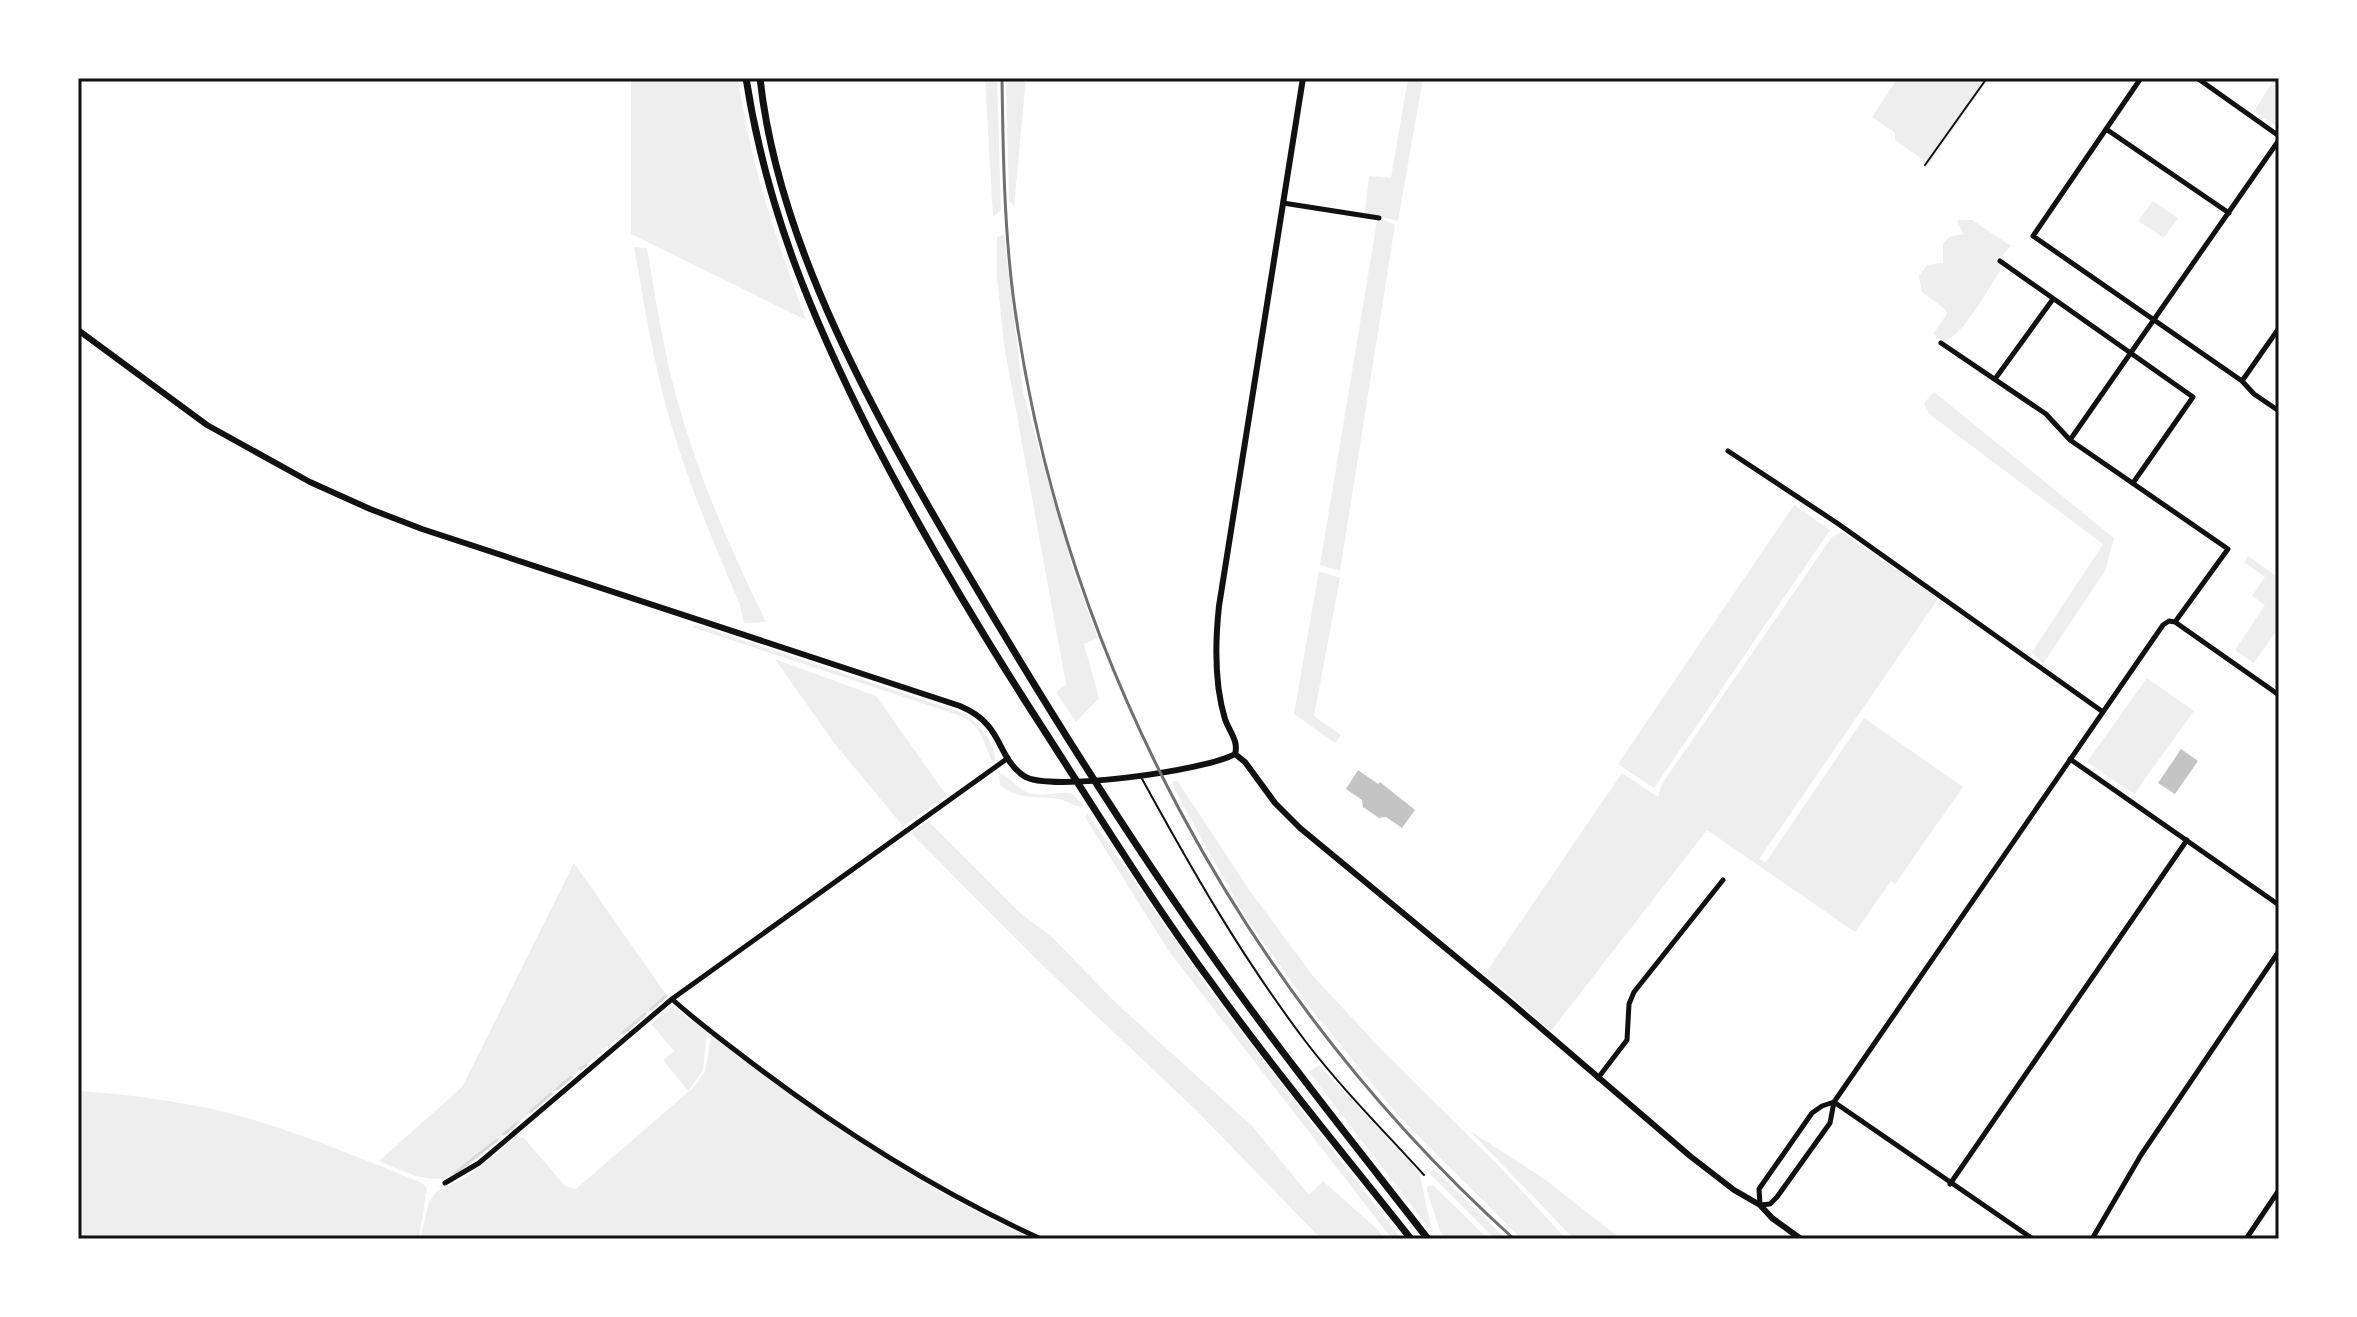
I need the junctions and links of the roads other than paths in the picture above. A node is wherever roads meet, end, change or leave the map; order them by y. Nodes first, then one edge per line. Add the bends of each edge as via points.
1 (746, 78) edge
2 (760, 78) edge
3 (1303, 78) edge
4 (2141, 78) edge
5 (2197, 78) edge
6 (2106, 129) junction
7 (2279, 138) edge
8 (1282, 203) junction
9 (2229, 213) junction
10 (1379, 218) dead end
11 (2000, 261) dead end
12 (2053, 299) junction
13 (2154, 320) junction
14 (2279, 328) edge
15 (78, 330) edge
16 (1941, 343) dead end
17 (2131, 352) junction
18 (1995, 379) junction
19 (2242, 381) junction
20 (2279, 411) edge
21 (2070, 440) junction
22 (1728, 451) dead end
23 (2133, 483) junction
24 (2172, 622) junction
25 (2279, 695) edge
26 (2103, 712) junction
27 (1235, 754) junction
28 (1009, 757) junction
29 (2070, 759) junction
30 (1140, 776) junction
31 (1094, 779) junction
32 (1077, 781) junction
33 (2187, 840) junction
34 (1723, 880) dead end
35 (2279, 905) edge
36 (2279, 951) edge
37 (672, 999) junction
38 (1598, 1078) junction
39 (1834, 1102) junction
40 (1424, 1175) dead end
41 (445, 1183) dead end
42 (1950, 1184) junction
43 (2279, 1190) edge
44 (1760, 1205) junction
45 (1041, 1239) edge
46 (1411, 1239) edge
47 (1428, 1239) edge
48 (1801, 1239) edge
49 (2033, 1239) edge
50 (2092, 1239) edge
51 (2246, 1239) edge

1 - 32 main road via 778,220 835,361 941,565
2 - 31 main road via 774,158 792,215 849,356 935,519
3 - 8 street
4 - 6 street
5 - 7 street
6 - 9 street
6 - 13 street via 2033,236
7 - 9 street
8 - 10 street
8 - 27 street via 1216,636 1220,694
9 - 13 street
11 - 12 street
12 - 17 street
12 - 18 street
13 - 17 street
13 - 19 street
14 - 19 street
15 - 28 street via 207,425 310,482 422,529 973,711 993,728
16 - 18 street
17 - 21 street
17 - 23 street via 2193,397
18 - 21 street via 2046,414
19 - 20 street
21 - 23 street
22 - 26 street
23 - 24 street via 2228,549
24 - 25 street
24 - 26 street via 2163,625
26 - 29 street
27 - 30 street
27 - 38 street via 1300,828
28 - 32 street via 1028,779
28 - 37 street
29 - 33 street
29 - 39 street
30 - 31 street
30 - 40 lane via 1228,932 1299,1032
31 - 32 street
31 - 47 main road via 1218,964
32 - 46 main road via 1210,982
33 - 35 street
33 - 42 street
34 - 38 street via 1634,992 1627,1040
36 - 50 street via 2141,1155
37 - 41 street via 479,1163
37 - 45 street via 781,1086 868,1143
38 - 44 street via 1690,1156
39 - 42 street
39 - 44 street via 1830,1123 1777,1197
39 - 44 street via 1812,1113 1759,1189
42 - 49 street
43 - 51 street
44 - 48 street

